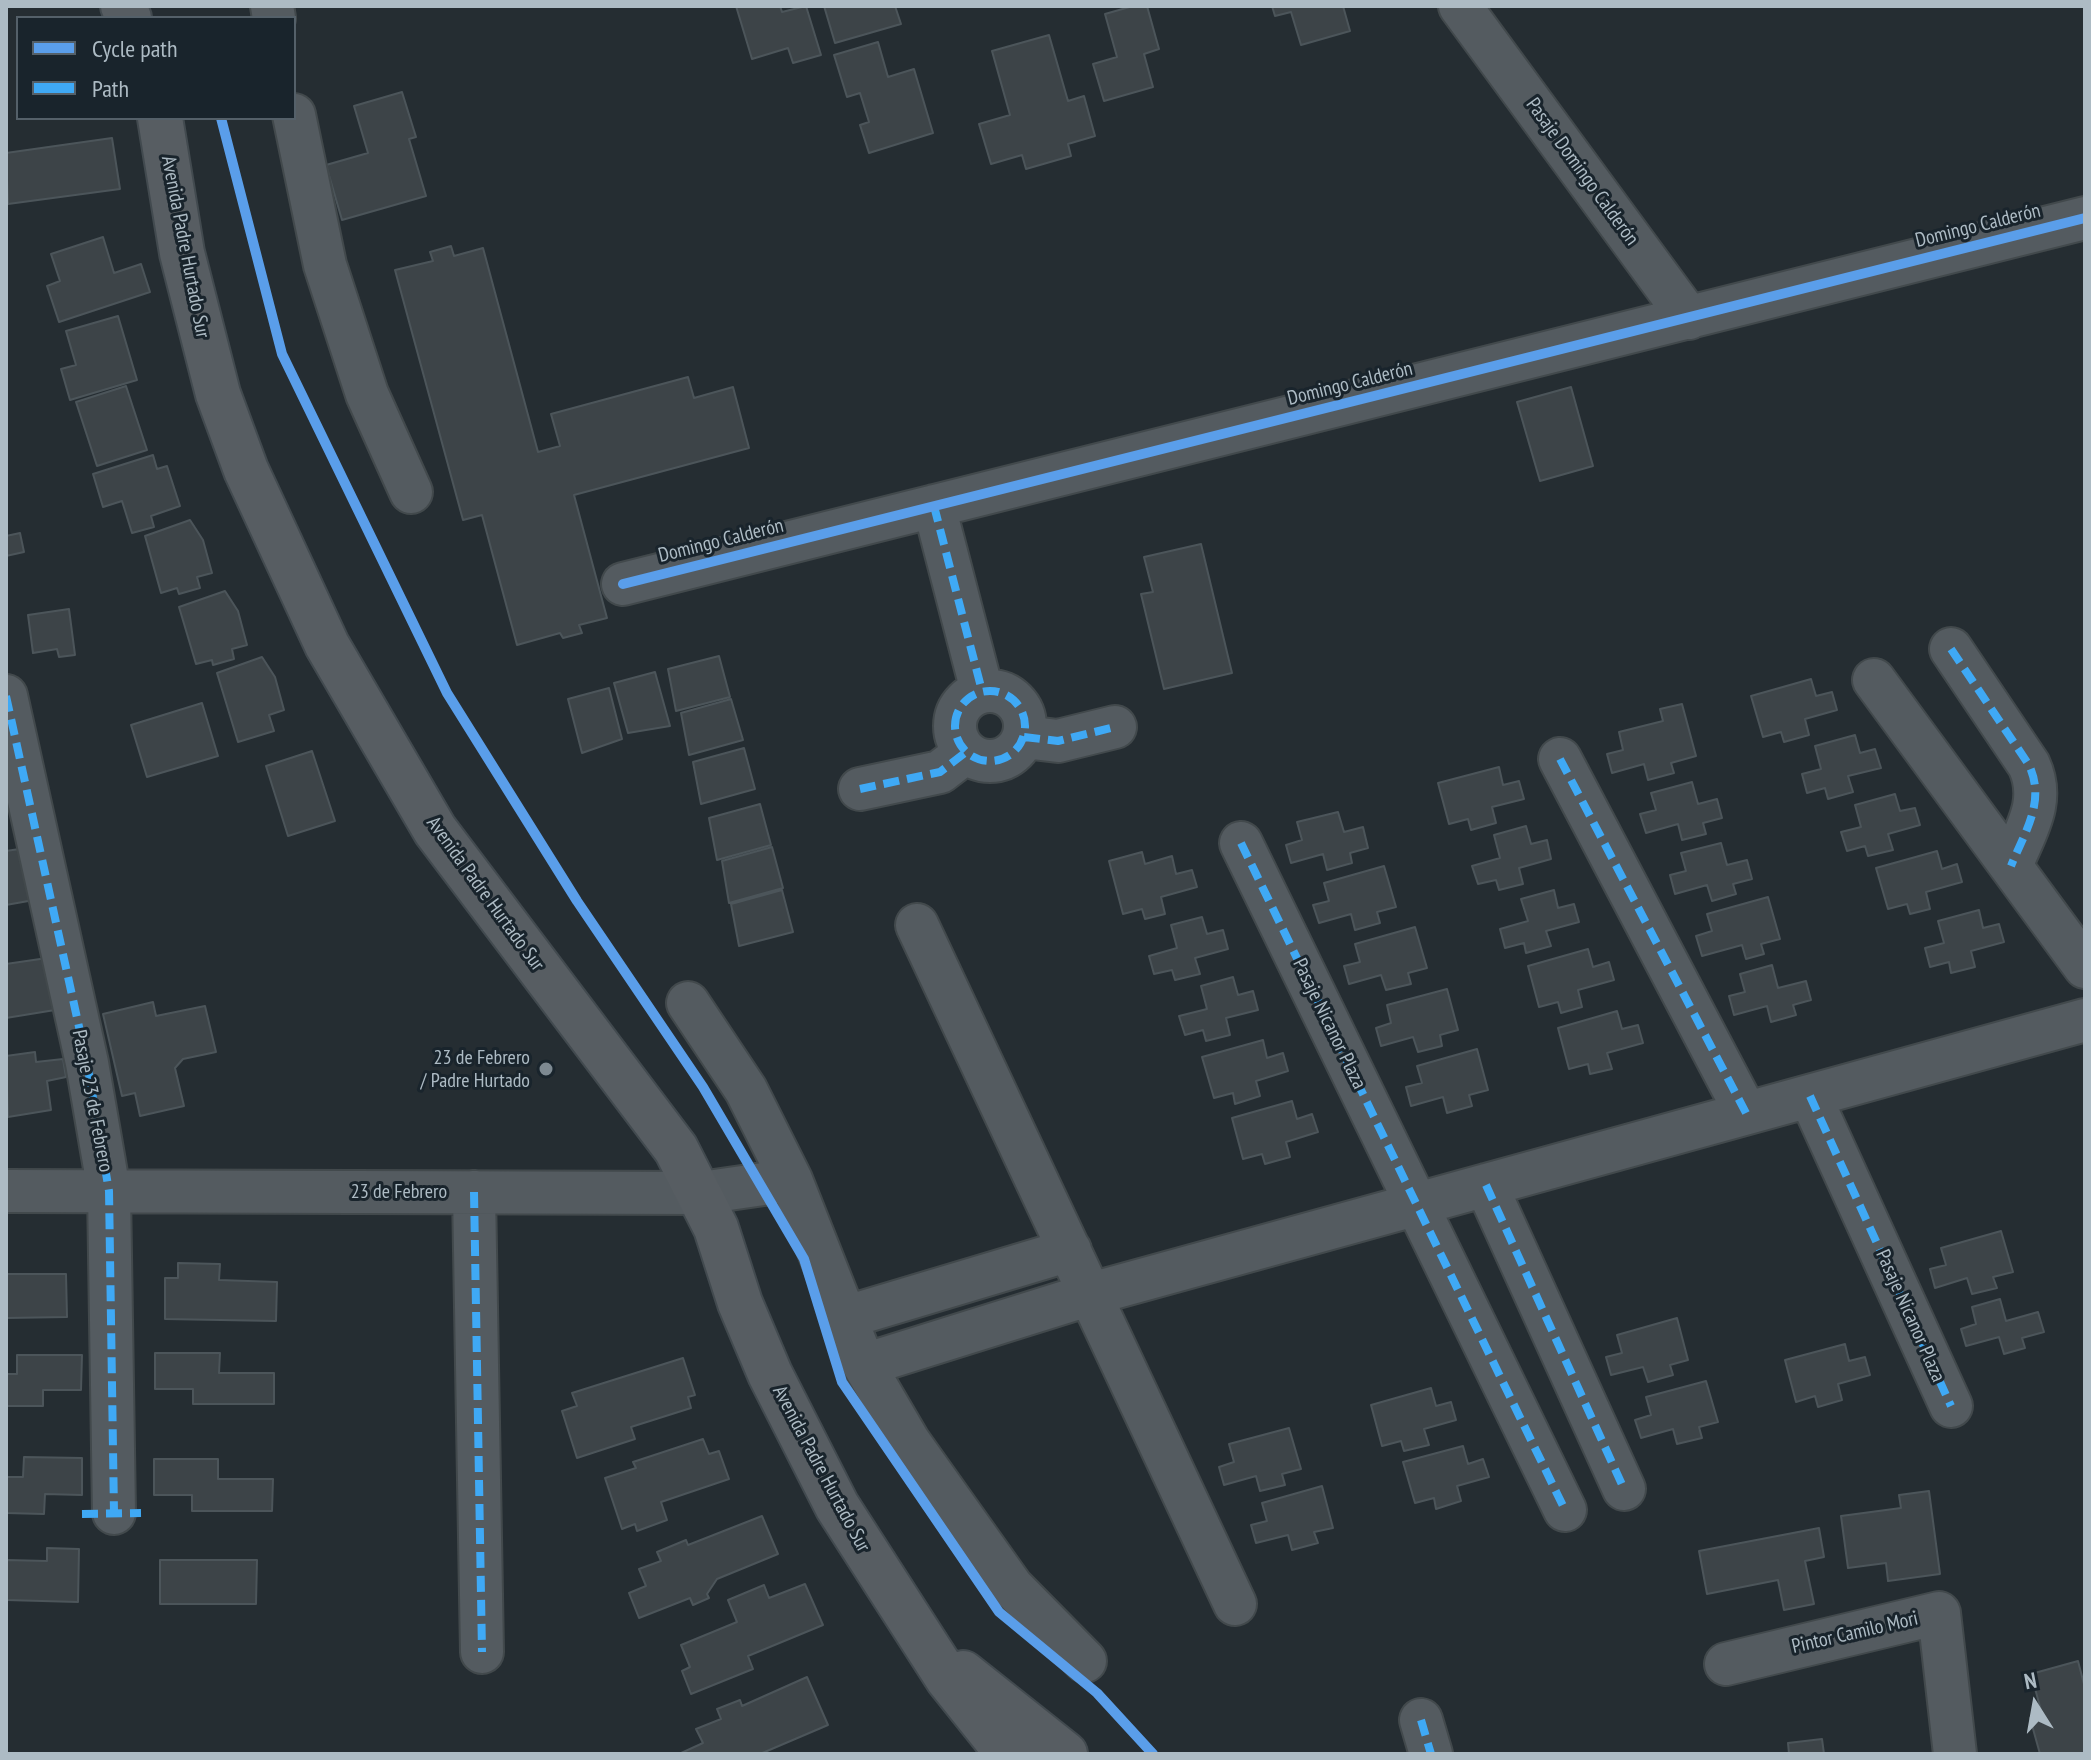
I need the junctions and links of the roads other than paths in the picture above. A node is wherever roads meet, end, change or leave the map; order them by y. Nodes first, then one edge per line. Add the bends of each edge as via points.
1 (1468, 16) edge
2 (160, 120) edge
3 (295, 120) edge
4 (2085, 218) edge
5 (1689, 318) junction
6 (411, 492) dead end
7 (934, 506) junction
8 (623, 584) dead end
9 (1951, 649) dead end
10 (1874, 680) dead end
11 (982, 691) junction
12 (6, 696) edge
13 (1115, 727) dead end
14 (1024, 737) junction
15 (966, 752) junction
16 (1560, 759) dead end
17 (860, 789) dead end
18 (1241, 843) dead end
19 (2011, 866) junction
20 (917, 925) dead end
21 (2085, 967) edge
22 (688, 1003) dead end
23 (2085, 1020) edge
24 (1810, 1096) junction
25 (1746, 1113) junction
26 (791, 1180) junction
27 (1486, 1185) junction
28 (6, 1191) edge
29 (109, 1191) junction
30 (474, 1192) junction
31 (701, 1193) junction
32 (1416, 1205) junction
33 (1070, 1250) junction
34 (1091, 1294) junction
35 (843, 1318) junction
36 (864, 1365) junction
37 (1951, 1406) dead end
38 (1624, 1489) dead end
39 (1565, 1510) dead end
40 (112, 1513) dead end
41 (1235, 1604) dead end
42 (913, 1623) junction
43 (482, 1652) dead end
44 (1085, 1661) dead end
45 (1726, 1664) dead end
46 (1008, 1754) edge
47 (1065, 1754) edge
48 (1955, 1754) edge

1 - 5 street, Pasaje Domingo Calderón
2 - 31 main road, Avenida Padre Hurtado Sur via 182,253 218,394 246,470 327,645 435,830 647,1107
3 - 6 street via 325,265 367,394
4 - 5 street, Domingo Calderón
5 - 7 street, Domingo Calderón
7 - 8 street, Domingo Calderón
7 - 11 street
9 - 19 street via 2038,785 2037,801
10 - 19 street
11 - 14 street via 995,690 1016,702 1023,713
11 - 15 street via 963,702 954,722
12 - 29 street, Pasaje 23 de Febrero via 87,1063
13 - 14 street via 1058,741
14 - 15 street via 1009,756 997,760
15 - 17 street via 940,772
16 - 25 street
18 - 32 street, Pasaje Nicanor Plaza
19 - 21 street
20 - 33 street
22 - 26 street via 746,1090
23 - 24 street
24 - 25 street
24 - 37 street, Pasaje Nicanor Plaza
25 - 27 street
26 - 31 street, 23 de Febrero
26 - 35 street
27 - 32 street
27 - 38 street
28 - 29 street, 23 de Febrero
29 - 30 street, 23 de Febrero
29 - 40 street, Pasaje 23 de Febrero
30 - 31 street, 23 de Febrero
30 - 43 street
31 - 42 main road, Avenida Padre Hurtado Sur via 746,1317 803,1444
32 - 34 street
32 - 39 street, Pasaje Nicanor Plaza
33 - 34 street
33 - 35 street
34 - 36 street
34 - 41 street
35 - 36 street
36 - 44 street via 909,1442 1012,1587
42 - 46 main road, Avenida Padre Hurtado Sur via 948,1679
42 - 47 main road, Avenida Padre Hurtado Sur via 966,1675
45 - 48 street, Pintor Camilo Mori via 1939,1613

